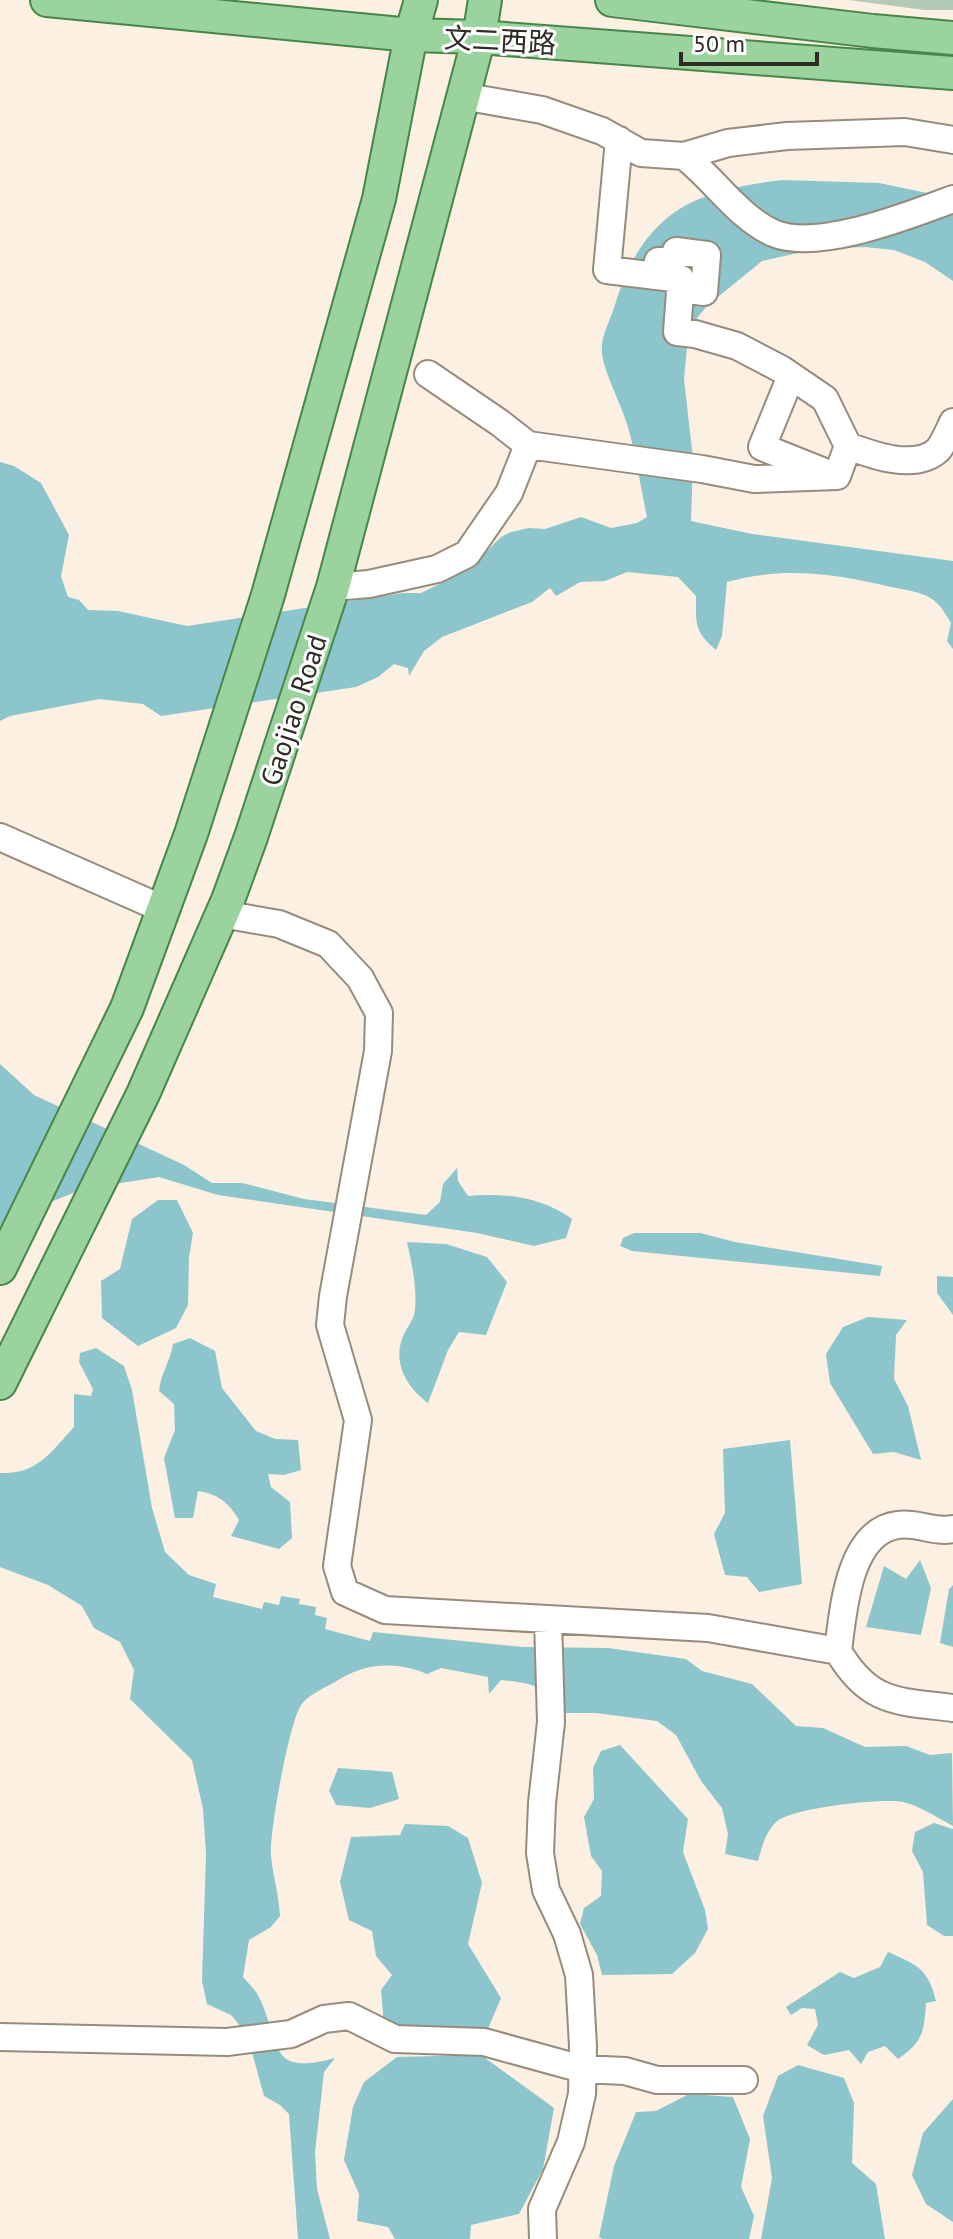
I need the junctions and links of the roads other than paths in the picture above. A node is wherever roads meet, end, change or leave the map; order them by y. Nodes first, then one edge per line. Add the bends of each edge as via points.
1 (47, 0) edge
2 (421, 0) edge
3 (485, 0) edge
4 (612, 0) edge
5 (411, 35) junction
6 (479, 37) junction
7 (953, 38) edge
8 (953, 73) edge
9 (462, 96) junction
10 (619, 140) junction
11 (953, 140) edge
12 (691, 161) junction
13 (953, 199) edge
14 (655, 276) junction
15 (681, 289) junction
16 (428, 374) dead end
17 (791, 376) junction
18 (953, 422) edge
19 (528, 445) junction
20 (848, 446) junction
21 (837, 476) junction
22 (333, 587) junction
23 (0, 837) edge
24 (163, 909) junction
25 (222, 914) junction
26 (0, 1268) edge
27 (0, 1383) edge
28 (953, 1529) edge
29 (548, 1619) junction
30 (838, 1651) junction
31 (953, 1708) edge
32 (0, 2037) edge
33 (582, 2069) junction
34 (744, 2080) dead end
35 (543, 2239) edge

1 - 5 main road, 文二西路
2 - 5 main road
3 - 6 main road, Gaojiao Road
4 - 7 main road
5 - 6 main road, 文二西路
5 - 24 main road via 379,199 268,595
6 - 8 main road, 文二西路
6 - 9 main road, Gaojiao Road
9 - 10 street via 542,110
9 - 22 main road, Gaojiao Road
10 - 12 street via 641,153
10 - 14 street via 607,270
11 - 12 street via 905,132 787,136 728,143
12 - 13 street via 744,213 773,233 804,240 899,220
14 - 15 street via 681,279
14 - 15 street via 658,261 673,261 676,251 707,255 704,292
15 - 17 street via 677,332 737,346
16 - 19 street
17 - 20 street via 825,399
17 - 21 street via 762,447
18 - 20 street via 938,450 914,460 881,458
19 - 21 street via 754,479
19 - 22 street via 509,493 467,554 437,569
20 - 21 street
22 - 25 main road, Gaojiao Road
23 - 24 street
24 - 26 main road via 127,1008
25 - 27 main road, Gaojiao Road via 143,1094
25 - 29 street via 279,924 328,944 360,978 379,1013 378,1051 330,1325 358,1420 337,1566 345,1592 385,1610
28 - 30 street via 880,1529 859,1556 847,1587
29 - 30 street via 708,1628
29 - 33 street via 551,1722 540,1853 546,1890 579,1975
30 - 31 street via 872,1693
32 - 33 street via 227,2042 291,2034 324,2019 349,2016 395,2039 484,2042
33 - 34 street via 625,2071 657,2080
33 - 35 street via 571,2142 542,2209

